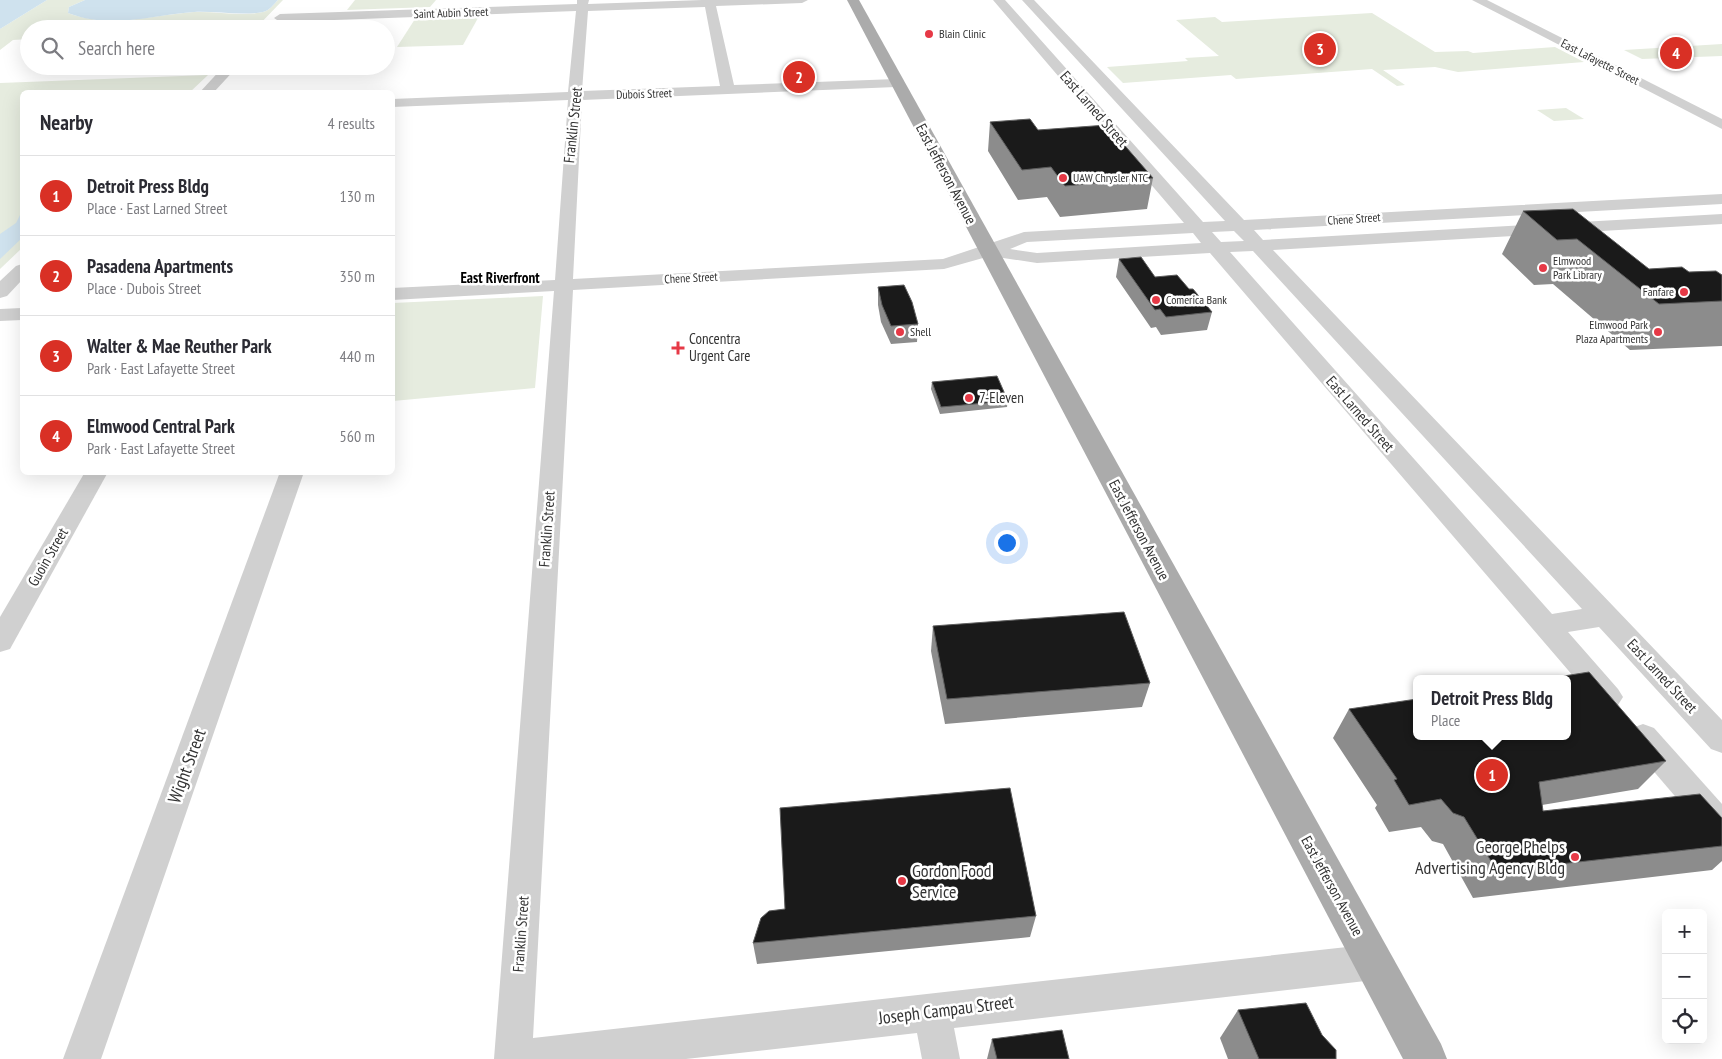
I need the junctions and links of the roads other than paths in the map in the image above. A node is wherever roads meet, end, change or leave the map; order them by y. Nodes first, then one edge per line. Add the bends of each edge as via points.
1 (802, 0) edge
2 (853, 0) edge
3 (999, 0) edge
4 (1028, 0) edge
5 (1478, 0) edge
6 (1506, 0) edge
7 (709, 2) edge
8 (583, 4) edge
9 (292, 6) dead end
10 (1532, 13) dead end
11 (280, 18) joint
12 (1062, 36) junction
13 (1032, 38) junction
14 (1600, 46) dead end
15 (1573, 48) junction
16 (223, 75) edge
17 (896, 83) junction
18 (209, 90) edge
19 (728, 91) junction
20 (576, 97) junction
21 (395, 103) edge
22 (1722, 125) edge
23 (1722, 199) edge
24 (1218, 202) junction
25 (1644, 203) junction
26 (1178, 205) junction
27 (1458, 212) junction
28 (1722, 219) edge
29 (1673, 222) junction
30 (1288, 223) junction
31 (1238, 225) junction
32 (1197, 228) junction
33 (1151, 230) junction
34 (1482, 232) junction
35 (1053, 235) junction
36 (1303, 243) junction
37 (1258, 246) junction
38 (1216, 249) junction
39 (1163, 251) junction
40 (989, 252) junction
41 (1063, 257) junction
42 (1278, 267) junction
43 (1234, 269) junction
44 (20, 272) edge
45 (564, 284) junction
46 (0, 292) edge
47 (395, 294) edge
48 (20, 314) edge
49 (0, 315) edge
50 (95, 475) edge
51 (291, 475) edge
52 (1605, 616) junction
53 (1545, 625) junction
54 (0, 641) edge
55 (1722, 740) edge
56 (1722, 827) edge
57 (1374, 962) junction
58 (931, 1011) junction
59 (82, 1059) edge
60 (513, 1059) edge
61 (518, 1059) edge
62 (941, 1059) edge
63 (1426, 1059) edge

1 - 7 street, Saint Aubin Street
2 - 17 main road, East Jefferson Avenue
3 - 13 street, East Larned Street
4 - 12 street, East Larned Street
5 - 15 street, East Lafayette Street
6 - 10 street
7 - 8 street, Saint Aubin Street
7 - 19 street
8 - 11 street, Saint Aubin Street
8 - 20 street, Franklin Street
9 - 11 street
12 - 13 street
12 - 24 street, East Larned Street
13 - 26 street, East Larned Street
14 - 15 street
15 - 22 street, East Lafayette Street
16 - 18 street
17 - 19 street, Dubois Street
17 - 40 main road, East Jefferson Avenue
19 - 20 street, Dubois Street
20 - 21 street, Dubois Street
20 - 45 street, Franklin Street via 569,165
23 - 25 street, Chene Street
24 - 26 street via 1203,209
24 - 31 street, East Larned Street
25 - 27 street, Chene Street
25 - 29 street
26 - 32 street, East Larned Street
27 - 30 street, Chene Street
27 - 34 street
28 - 29 street, Chene Street
29 - 34 street, Chene Street
30 - 31 street, Chene Street
30 - 36 street via 1283,234
31 - 32 street, Chene Street
31 - 37 street, East Larned Street
32 - 33 street, Chene Street
32 - 38 street, East Larned Street
33 - 35 street, Chene Street
33 - 39 street via 1170,240 1170,246
34 - 36 street, Chene Street
35 - 40 street, Chene Street via 1020,238
35 - 41 street via 1045,241 1044,247
36 - 37 street, Chene Street
37 - 38 street, Chene Street
37 - 42 street, East Larned Street
38 - 39 street, Chene Street
38 - 43 street, East Larned Street
39 - 41 street, Chene Street
40 - 41 street, Chene Street via 1037,258
40 - 45 street, Chene Street via 944,264
40 - 57 main road, East Jefferson Avenue
42 - 43 street via 1255,264
42 - 52 street, East Larned Street
43 - 53 street, East Larned Street
44 - 46 street
45 - 47 street, Chene Street
45 - 60 street, Franklin Street
48 - 49 street
50 - 54 street, Guoin Street
51 - 59 street, Wight Street
52 - 53 street
52 - 55 street, East Larned Street
53 - 56 street, East Larned Street
57 - 58 street, Joseph Campau Street
57 - 63 main road, East Jefferson Avenue
58 - 61 street, Joseph Campau Street
58 - 62 street

